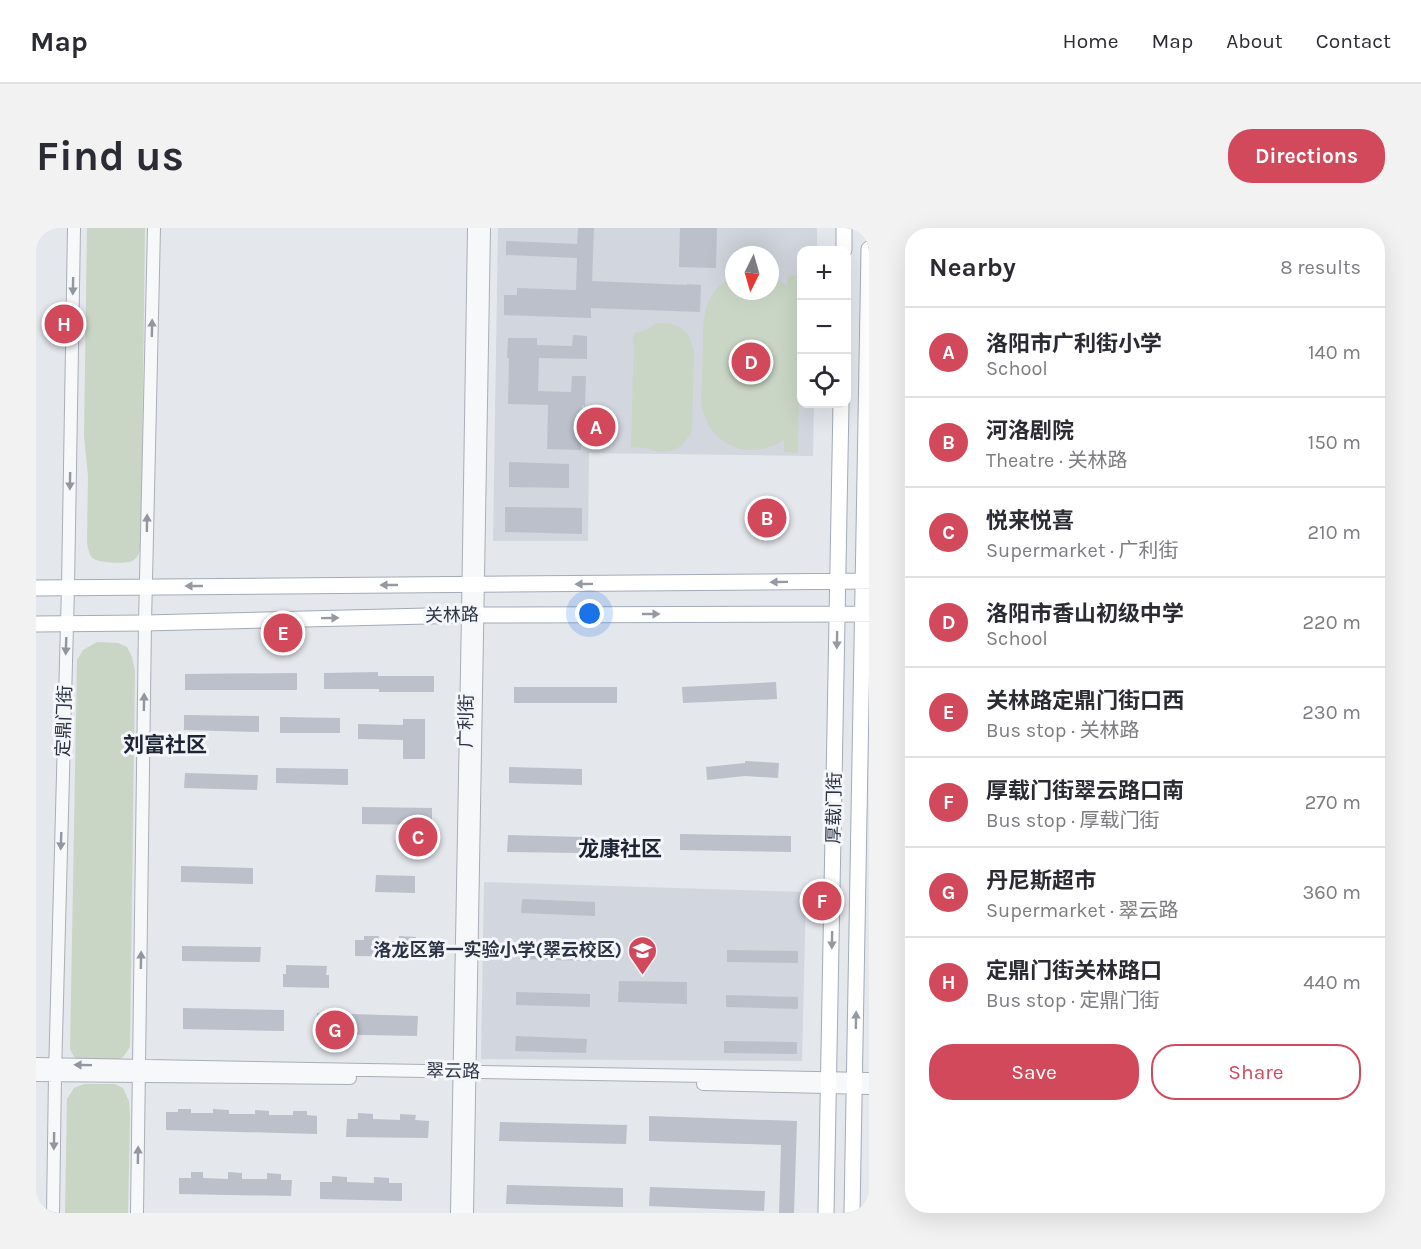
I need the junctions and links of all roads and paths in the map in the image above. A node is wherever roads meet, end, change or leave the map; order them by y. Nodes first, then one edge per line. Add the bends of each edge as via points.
1 (74, 228) edge
2 (154, 228) edge
3 (474, 228) edge
4 (484, 228) edge
5 (844, 228) edge
6 (844, 246) edge
7 (869, 249) edge
8 (868, 405) edge
9 (841, 408) edge
10 (866, 581) edge
11 (838, 582) junction
12 (473, 585) junction
13 (146, 586) junction
14 (68, 587) junction
15 (36, 588) edge
16 (837, 613) junction
17 (866, 614) edge
18 (473, 615) junction
19 (145, 623) junction
20 (36, 624) edge
21 (67, 624) junction
22 (36, 1064) edge
23 (55, 1070) junction
24 (139, 1071) junction
25 (36, 1075) edge
26 (464, 1075) junction
27 (829, 1083) junction
28 (862, 1084) edge
29 (53, 1213) edge
30 (137, 1213) edge
31 (457, 1213) edge
32 (467, 1213) edge
33 (826, 1213) edge
34 (852, 1213) edge

1 -> 14 street, 定鼎门街
13 -> 2 street
3 - 12 street, 广利街
4 - 12 street, 广利街
5 - 6 main road
7 - 8 main road, 厚载门街
8 - 10 main road, 厚载门街
9 - 11 main road, 厚载门街
10 - 11 main road, 关林路
10 - 17 main road, 厚载门街
11 -> 12 main road, 关林路
11 - 16 main road, 厚载门街
12 -> 13 main road, 关林路
12 - 18 street, 广利街
13 - 14 main road, 关林路
13 - 19 street
14 - 15 main road, 关林路
14 - 21 street, 定鼎门街
16 - 17 main road, 关林路
18 -> 16 main road, 关林路
16 -> 27 main road, 厚载门街
28 -> 17 main road, 厚载门街
19 -> 18 main road, 关林路
18 - 26 street, 广利街
19 - 21 main road, 关林路
24 -> 19 street
20 - 21 main road, 关林路
21 -> 23 street, 定鼎门街
22 - 23 street, 翠云路
23 - 24 street, 翠云路
23 - 25 street, 翠云路
23 -> 29 street, 定鼎门街
24 - 26 street, 翠云路
30 -> 24 street
26 - 27 street, 翠云路
26 - 31 street, 广利街
26 - 32 street, 广利街
27 - 28 street, 翠云路
27 - 33 main road, 厚载门街
28 - 34 main road, 厚载门街

